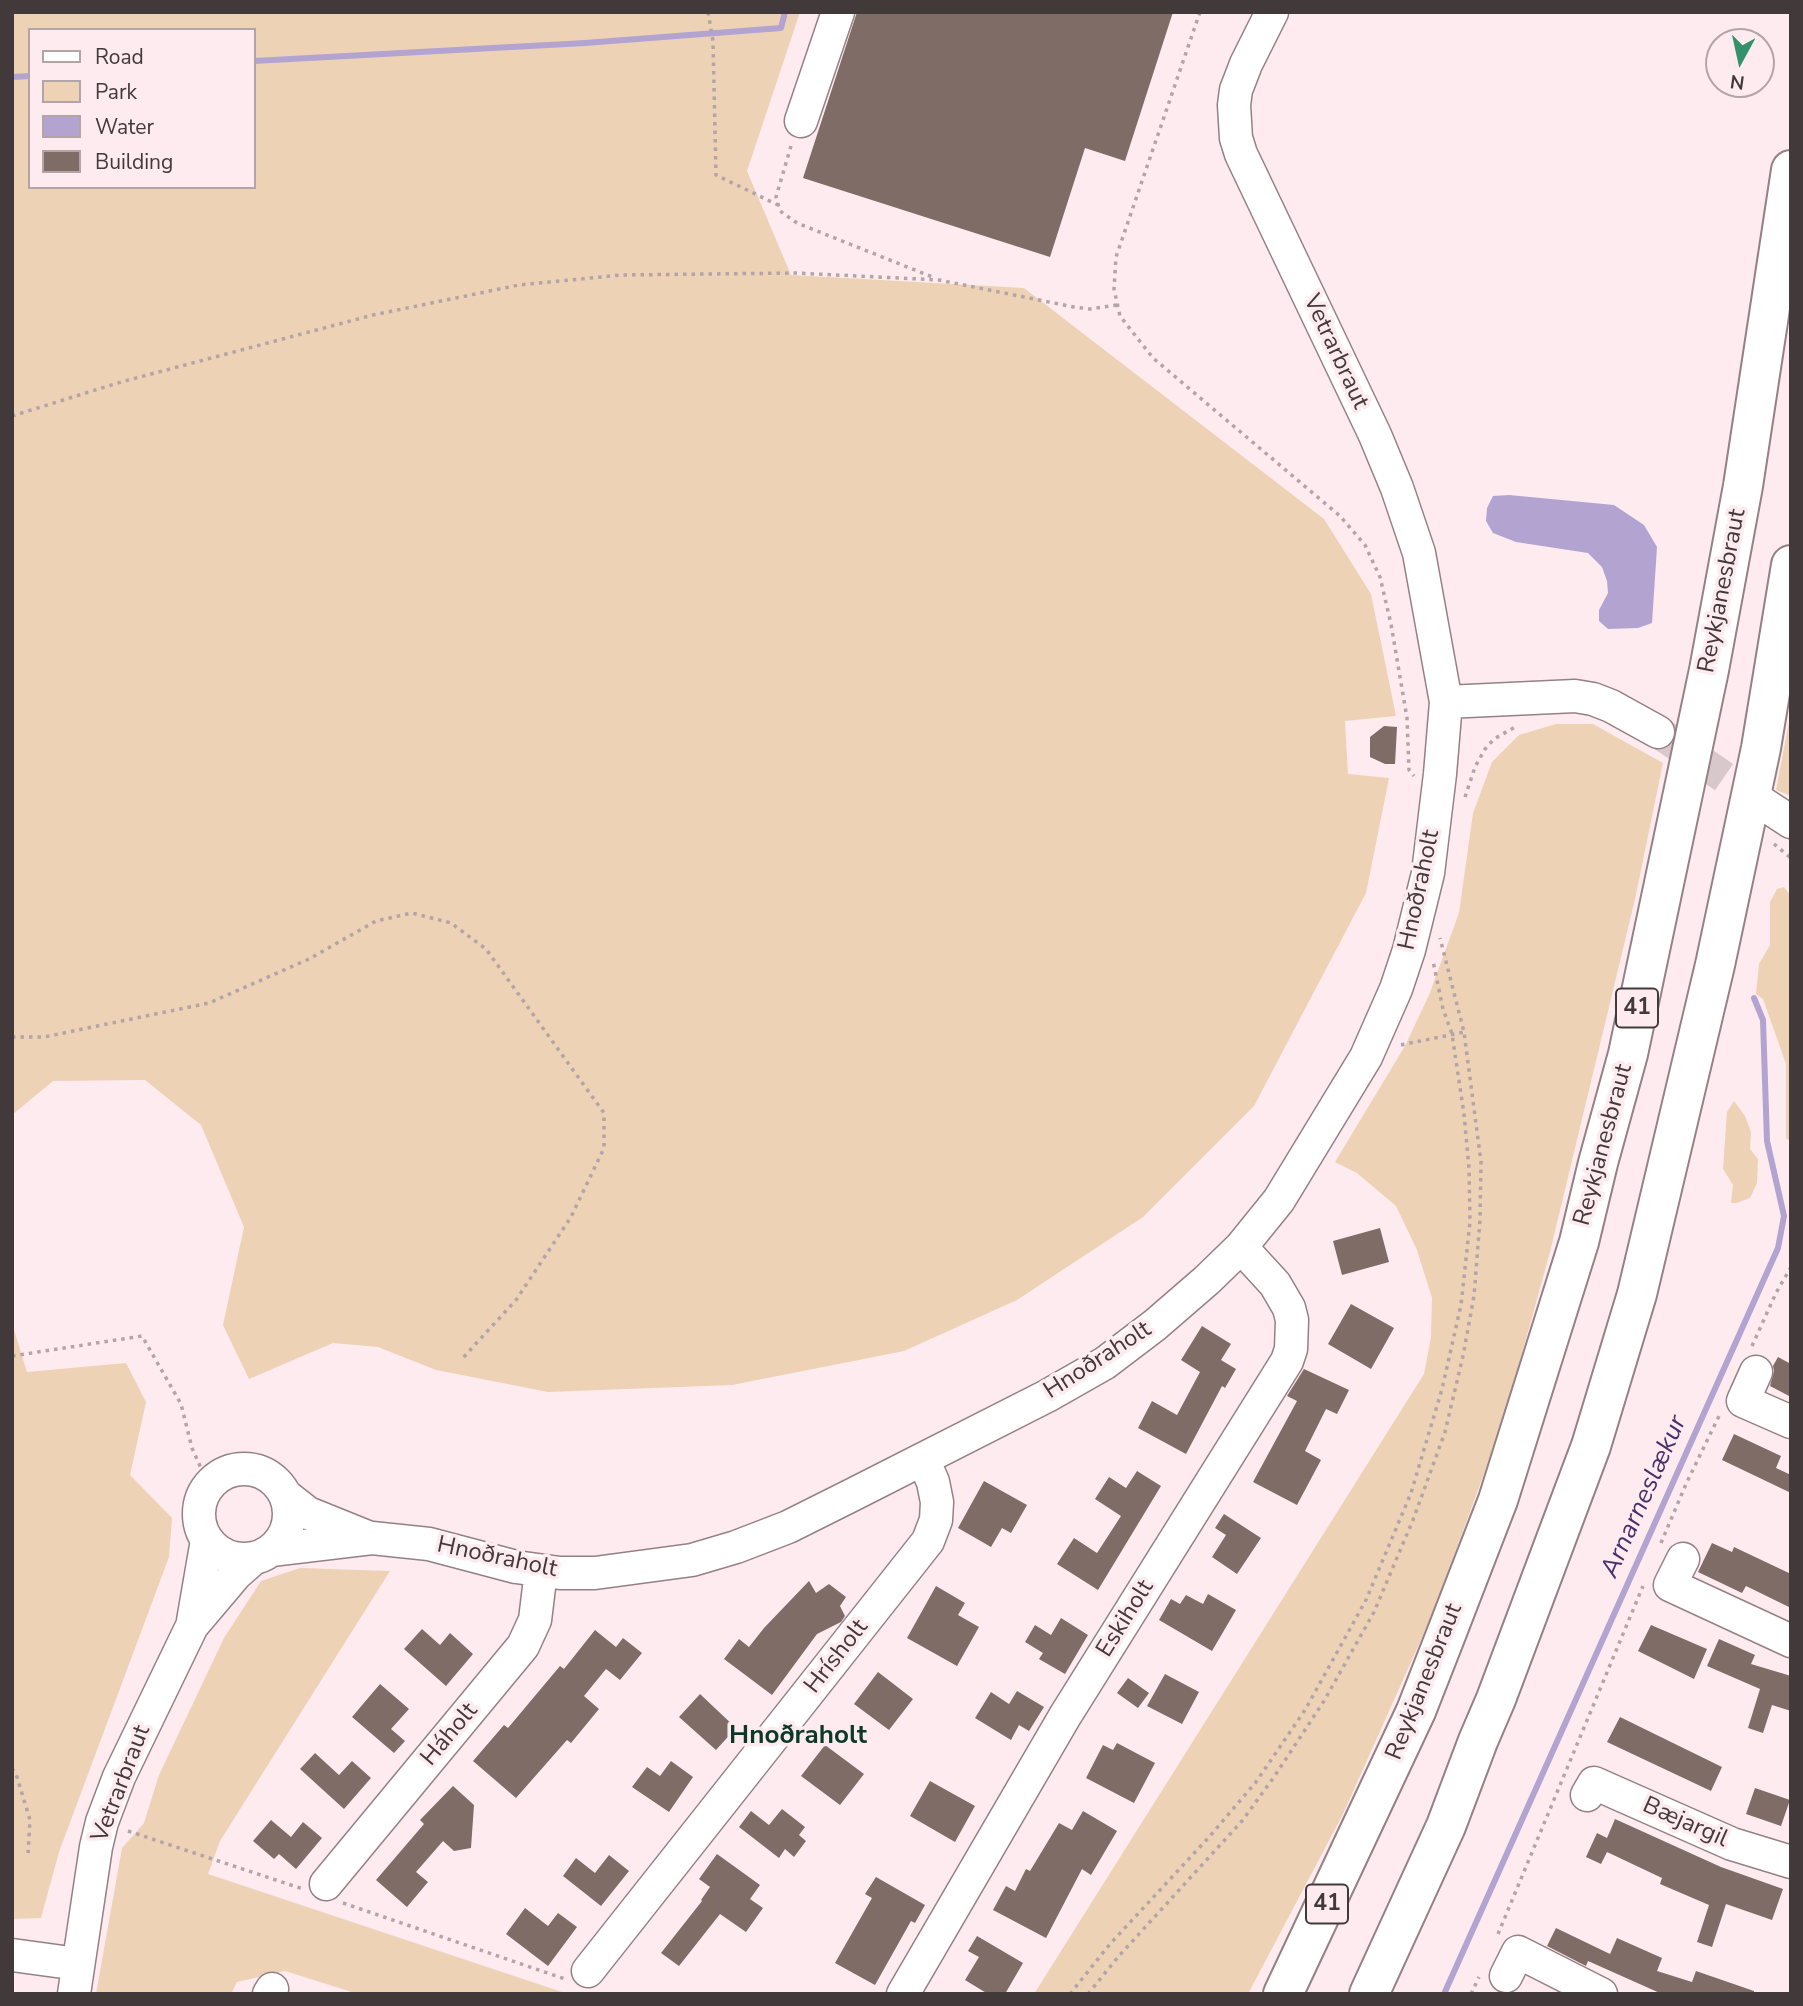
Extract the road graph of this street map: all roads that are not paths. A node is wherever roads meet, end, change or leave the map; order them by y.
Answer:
1 (838, 12) edge
2 (1272, 12) edge
3 (801, 121) road end
4 (1791, 170) edge
5 (1791, 565) edge
6 (1446, 702) junction
7 (1658, 732) tunnel mouth
8 (1762, 803) tunnel mouth
9 (1791, 822) edge
10 (1241, 1247) junction
11 (1752, 1363) road end
12 (1791, 1422) edge
13 (923, 1458) junction
14 (285, 1494) junction
15 (372, 1538) junction
16 (207, 1539) junction
17 (262, 1555) junction
18 (1670, 1556) road end
19 (541, 1571) junction
20 (192, 1626) junction
21 (1791, 1642) edge
22 (1587, 1795) dead end
23 (1791, 1862) edge
24 (324, 1892) road end
25 (12, 1955) edge
26 (1494, 1974) road end
27 (577, 1975) road end
28 (76, 1979) edge
29 (903, 1994) edge
30 (1283, 1994) edge
31 (1369, 1994) edge
32 (1601, 1994) edge

1 - 3 street
2 - 6 street, Vetrarbraut
4 - 30 highway, Reykjanesbraut / 41
5 - 31 highway
6 - 7 street
6 - 10 street, Hnoðraholt
8 - 9 street
10 - 13 street, Hnoðraholt
10 - 29 street, Eskiholt
11 - 12 street
13 - 19 street, Hnoðraholt
13 - 27 street, Hrísholt
14 - 15 street, Hnoðraholt
14 - 16 street, Vetrarbraut
14 - 17 street, Vetrarbraut
15 - 17 street, Hnoðraholt
15 - 19 street, Hnoðraholt
16 - 17 street
16 - 20 street, Vetrarbraut
17 - 20 street, Vetrarbraut
18 - 21 street
19 - 24 street, Háholt
20 - 28 street, Vetrarbraut
22 - 23 street, Bæjargil
25 - 28 street
26 - 32 street

